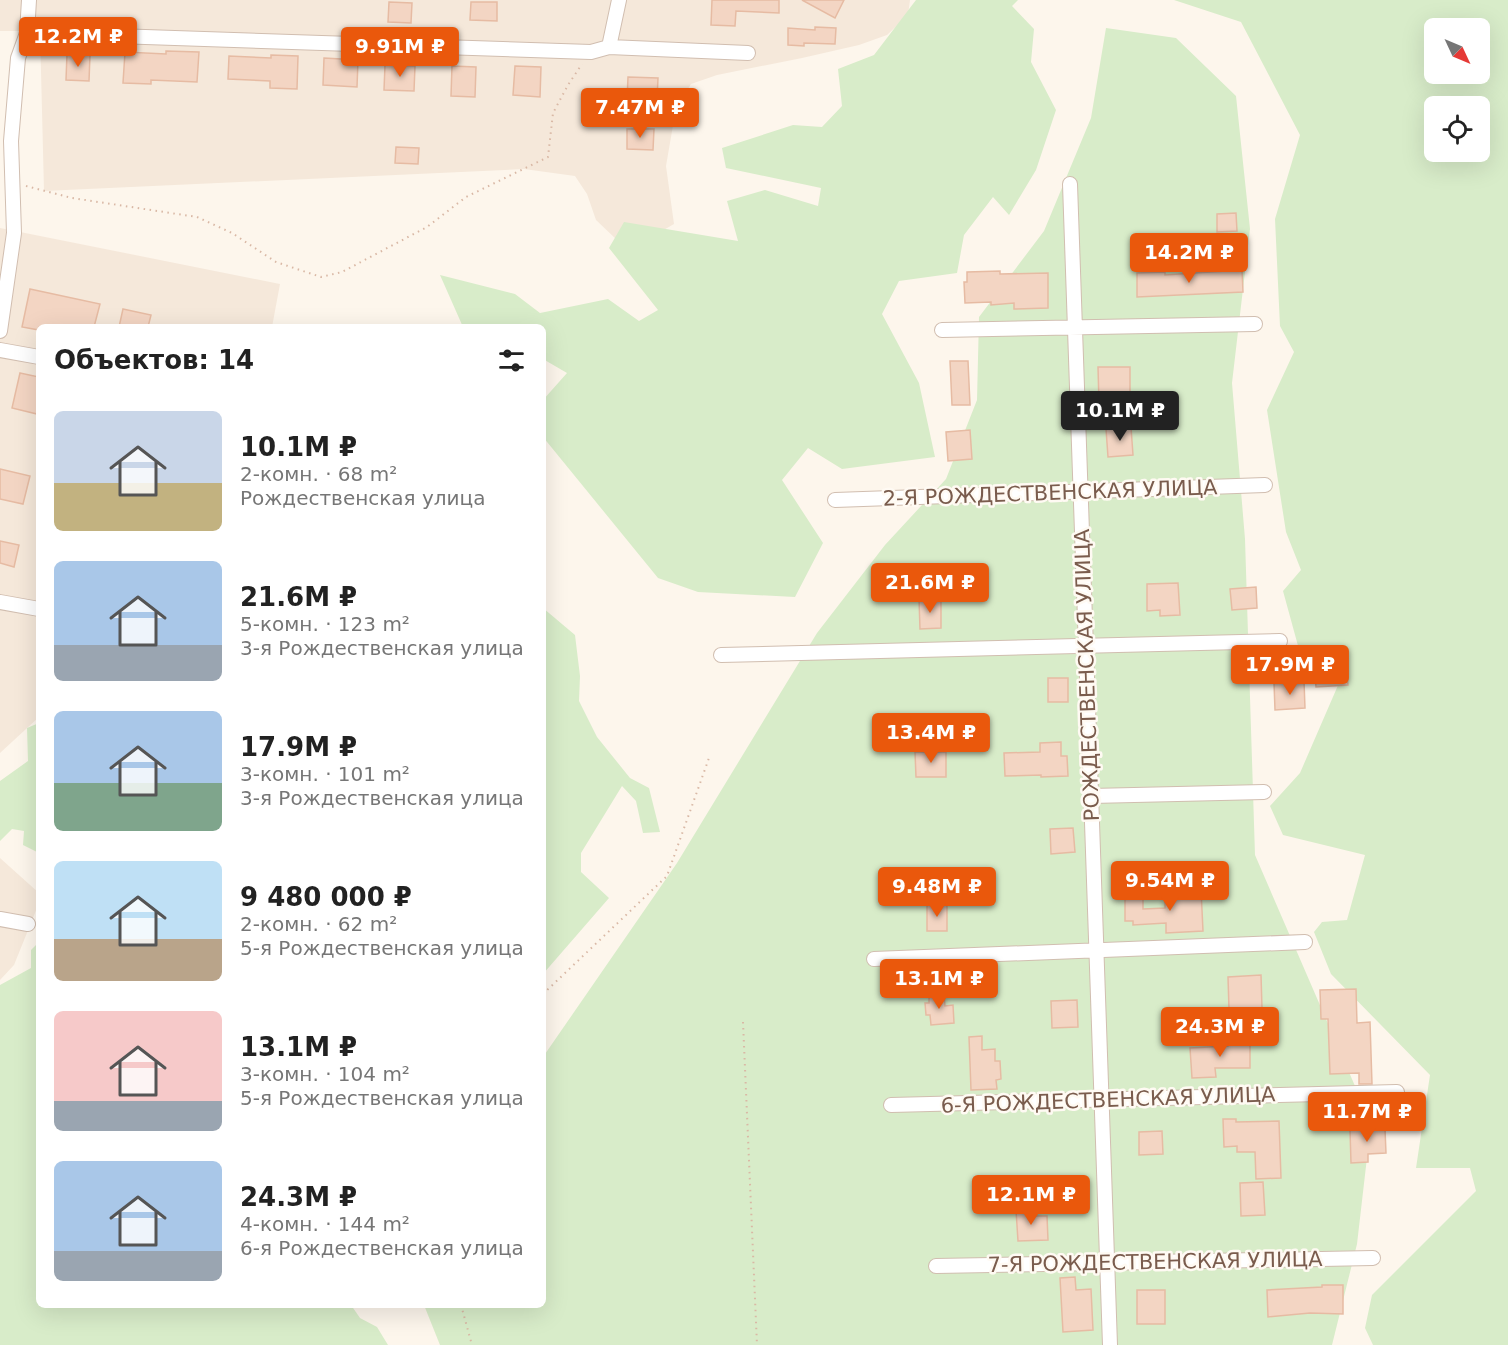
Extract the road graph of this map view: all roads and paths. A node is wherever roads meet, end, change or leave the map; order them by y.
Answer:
1 (30, 0) edge
2 (620, 0) edge
3 (27, 33) junction
4 (609, 47) junction
5 (591, 52) junction
6 (748, 53) dead end
7 (13, 182) junction
8 (1070, 184) dead end
9 (1255, 324) dead end
10 (1075, 328) junction
11 (942, 330) dead end
12 (0, 331) edge
13 (0, 350) edge
14 (36, 356) edge
15 (1265, 485) dead end
16 (1080, 492) junction
17 (835, 500) dead end
18 (0, 602) edge
19 (36, 608) edge
20 (1280, 641) dead end
21 (1086, 646) junction
22 (720, 655) dead end
23 (709, 758) dead end
24 (1264, 792) dead end
25 (1091, 796) junction
26 (0, 920) edge
27 (27, 924) dead end
28 (1305, 942) dead end
29 (1096, 950) junction
30 (874, 959) dead end
31 (546, 991) edge
32 (743, 1022) dead end
33 (1397, 1092) dead end
34 (1101, 1100) junction
35 (891, 1106) dead end
36 (1373, 1258) dead end
37 (1107, 1263) junction
38 (936, 1266) dead end
39 (462, 1308) edge
40 (472, 1345) edge
41 (757, 1345) edge
42 (1110, 1345) edge

1 - 3 street
2 - 4 street
3 - 5 street
3 - 7 street
4 - 5 street
4 - 6 street
5 - 7 path
7 - 12 street
8 - 10 street, РОЖДЕСТВЕНСКАЯ УЛИЦА
9 - 10 street
10 - 11 street
10 - 16 street, РОЖДЕСТВЕНСКАЯ УЛИЦА
13 - 14 street
15 - 16 street, 2-Я РОЖДЕСТВЕНСКАЯ УЛИЦА
16 - 17 street, 2-Я РОЖДЕСТВЕНСКАЯ УЛИЦА
16 - 21 street, РОЖДЕСТВЕНСКАЯ УЛИЦА
18 - 19 street
20 - 21 street
21 - 22 street
21 - 25 street, РОЖДЕСТВЕНСКАЯ УЛИЦА
23 - 31 path
24 - 25 street
25 - 29 street, РОЖДЕСТВЕНСКАЯ УЛИЦА
26 - 27 street
28 - 29 street
29 - 30 street
29 - 34 street, РОЖДЕСТВЕНСКАЯ УЛИЦА
32 - 41 path
33 - 34 street, 6-Я РОЖДЕСТВЕНСКАЯ УЛИЦА
34 - 35 street, 6-Я РОЖДЕСТВЕНСКАЯ УЛИЦА
34 - 37 street, РОЖДЕСТВЕНСКАЯ УЛИЦА
36 - 37 street, 7-Я РОЖДЕСТВЕНСКАЯ УЛИЦА
37 - 38 street, 7-Я РОЖДЕСТВЕНСКАЯ УЛИЦА
37 - 42 street, РОЖДЕСТВЕНСКАЯ УЛИЦА
39 - 40 path

